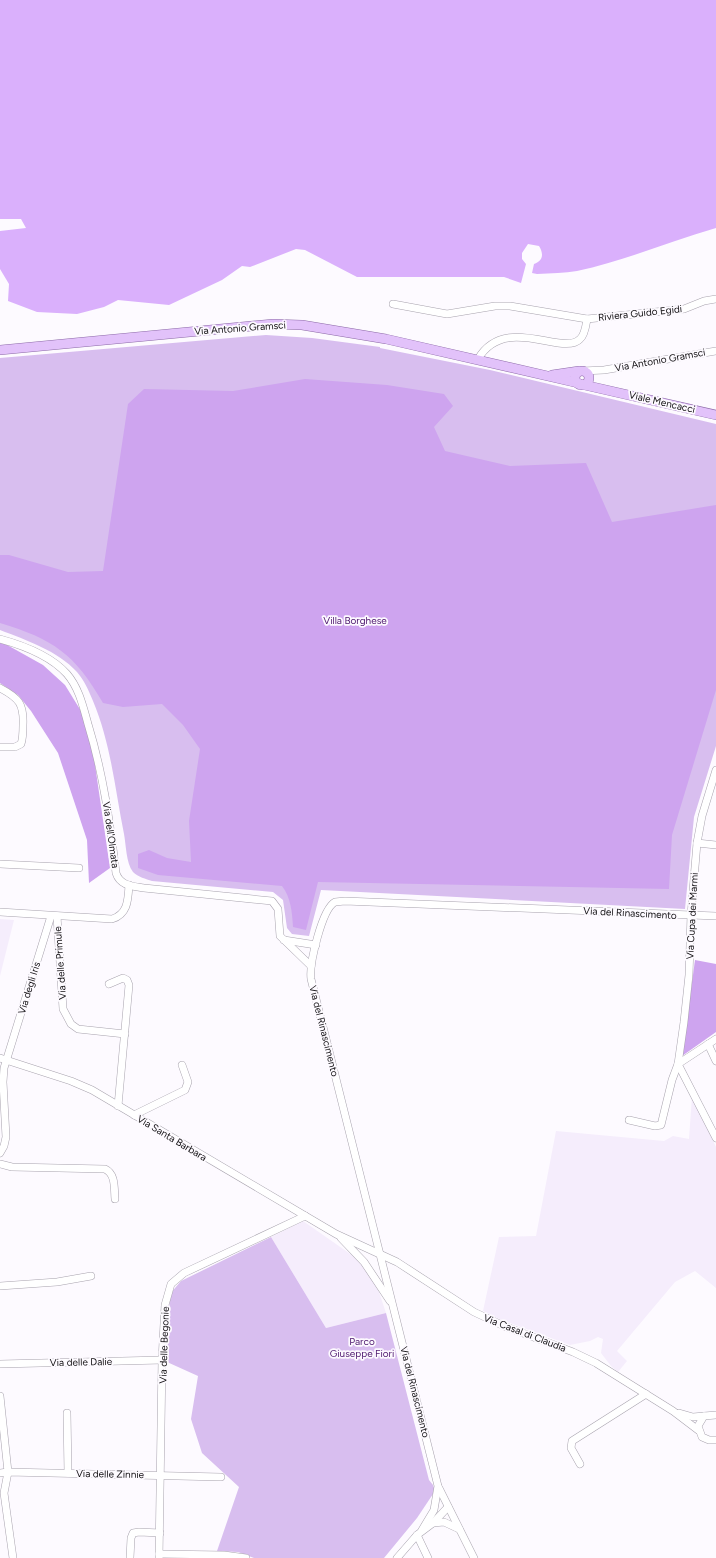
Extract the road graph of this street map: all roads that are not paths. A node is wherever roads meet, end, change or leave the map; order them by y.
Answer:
1 (716, 299) edge
2 (393, 304) dead end
3 (587, 319) junction
4 (0, 350) edge
5 (716, 351) edge
6 (478, 359) junction
7 (584, 374) junction
8 (547, 375) junction
9 (579, 384) junction
10 (608, 389) junction
11 (716, 415) edge
12 (0, 638) edge
13 (0, 688) edge
14 (0, 747) edge
15 (716, 770) edge
16 (697, 843) junction
17 (716, 845) edge
18 (0, 864) edge
19 (79, 868) dead end
20 (129, 885) junction
21 (0, 912) edge
22 (690, 915) junction
23 (54, 916) junction
24 (716, 916) edge
25 (284, 940) junction
26 (316, 945) junction
27 (311, 966) junction
28 (109, 984) dead end
29 (125, 1034) junction
30 (716, 1039) edge
31 (708, 1044) junction
32 (3, 1059) edge
33 (716, 1061) edge
34 (678, 1064) junction
35 (182, 1065) dead end
36 (118, 1106) junction
37 (134, 1115) junction
38 (629, 1120) dead end
39 (716, 1138) edge
40 (0, 1153) edge
41 (0, 1164) edge
42 (115, 1199) dead end
43 (305, 1216) junction
44 (336, 1234) junction
45 (379, 1252) junction
46 (91, 1276) dead end
47 (0, 1286) edge
48 (394, 1309) junction
49 (162, 1360) junction
50 (0, 1364) edge
51 (646, 1394) junction
52 (0, 1396) edge
53 (673, 1412) junction
54 (67, 1413) dead end
55 (716, 1415) edge
56 (704, 1416) junction
57 (698, 1430) junction
58 (715, 1441) edge
59 (580, 1464) dead end
60 (8, 1472) junction
61 (0, 1473) edge
62 (68, 1473) junction
63 (162, 1475) junction
64 (221, 1477) dead end
65 (438, 1486) junction
66 (448, 1507) junction
67 (434, 1510) junction
68 (3, 1516) edge
69 (433, 1523) junction
70 (460, 1529) junction
71 (420, 1532) junction
72 (160, 1533) junction
73 (159, 1556) edge
74 (13, 1558) edge
75 (130, 1558) edge
76 (246, 1558) edge
77 (397, 1558) edge
78 (428, 1558) edge
79 (474, 1558) edge

1 - 3 street, Riviera Guido Egidi
2 - 3 street, Riviera Guido Egidi
3 - 6 street, Riviera Guido Egidi
4 - 6 main road, Via Antonio Gramsci
5 - 7 street, Via Antonio Gramsci
6 - 8 main road, Via Antonio Gramsci
7 - 8 main road, Via Antonio Gramsci
7 - 9 main road
7 - 10 main road, Viale Mencacci
8 - 9 main road, Via Antonio Gramsci
9 - 10 main road, Viale Mencacci
10 - 11 main road, Viale Mencacci
12 - 20 street, Via dell'Olmata
13 - 14 street
15 - 16 street, Via Cupa dei Marmi
16 - 17 street
16 - 22 street, Via Cupa dei Marmi
18 - 19 street
20 - 23 street
20 - 25 street
21 - 23 street
22 - 24 street, Via del Rinascimento
22 - 26 street, Via del Rinascimento
22 - 34 street, Via Cupa dei Marmi
23 - 29 street, Via delle Primule
23 - 32 street, Via degli Iris
25 - 26 street
25 - 27 street
26 - 27 street, Via del Rinascimento
27 - 45 street, Via del Rinascimento
28 - 29 street
29 - 36 street
30 - 31 street
31 - 33 street
31 - 34 street
32 - 36 street, Via Santa Barbara
32 - 40 street, Via degli Iris
34 - 38 street, Via Cupa dei Marmi
34 - 39 street
35 - 37 street
36 - 37 street, Via Santa Barbara
37 - 43 street, Via Santa Barbara
41 - 42 street
43 - 44 street, Via Santa Barbara
43 - 49 street, Via delle Begonie
44 - 45 street, Via Santa Barbara
44 - 48 street, Via Santa Barbara
45 - 48 street, Via del Rinascimento
45 - 51 street, Via Casal di Claudia
46 - 47 street
48 - 65 street, Via del Rinascimento
49 - 50 street, Via delle Dalie
49 - 63 street, Via delle Begonie
51 - 53 street, Via Casal di Claudia
51 - 59 street
52 - 60 street
53 - 56 street, Via Casal di Claudia
53 - 57 street, Via Casal di Claudia
54 - 62 street
55 - 56 street, Via Casal di Claudia
56 - 57 street
57 - 58 street, Via Casal di Claudia
60 - 61 street, Via delle Zinnie
60 - 62 street, Via delle Zinnie
60 - 68 street
62 - 63 street, Via delle Zinnie
63 - 64 street, Via delle Zinnie
63 - 72 street, Via delle Begonie
65 - 66 street
65 - 67 street, Via del Rinascimento
66 - 67 street
66 - 69 street, Via del Rinascimento
66 - 70 street
67 - 71 street, Via del Rinascimento
68 - 74 street
69 - 70 street
69 - 71 street, Via del Rinascimento
70 - 79 street
71 - 77 street, Via del Rinascimento
71 - 78 street
72 - 73 street, Via delle Begonie
72 - 75 street
73 - 76 street

